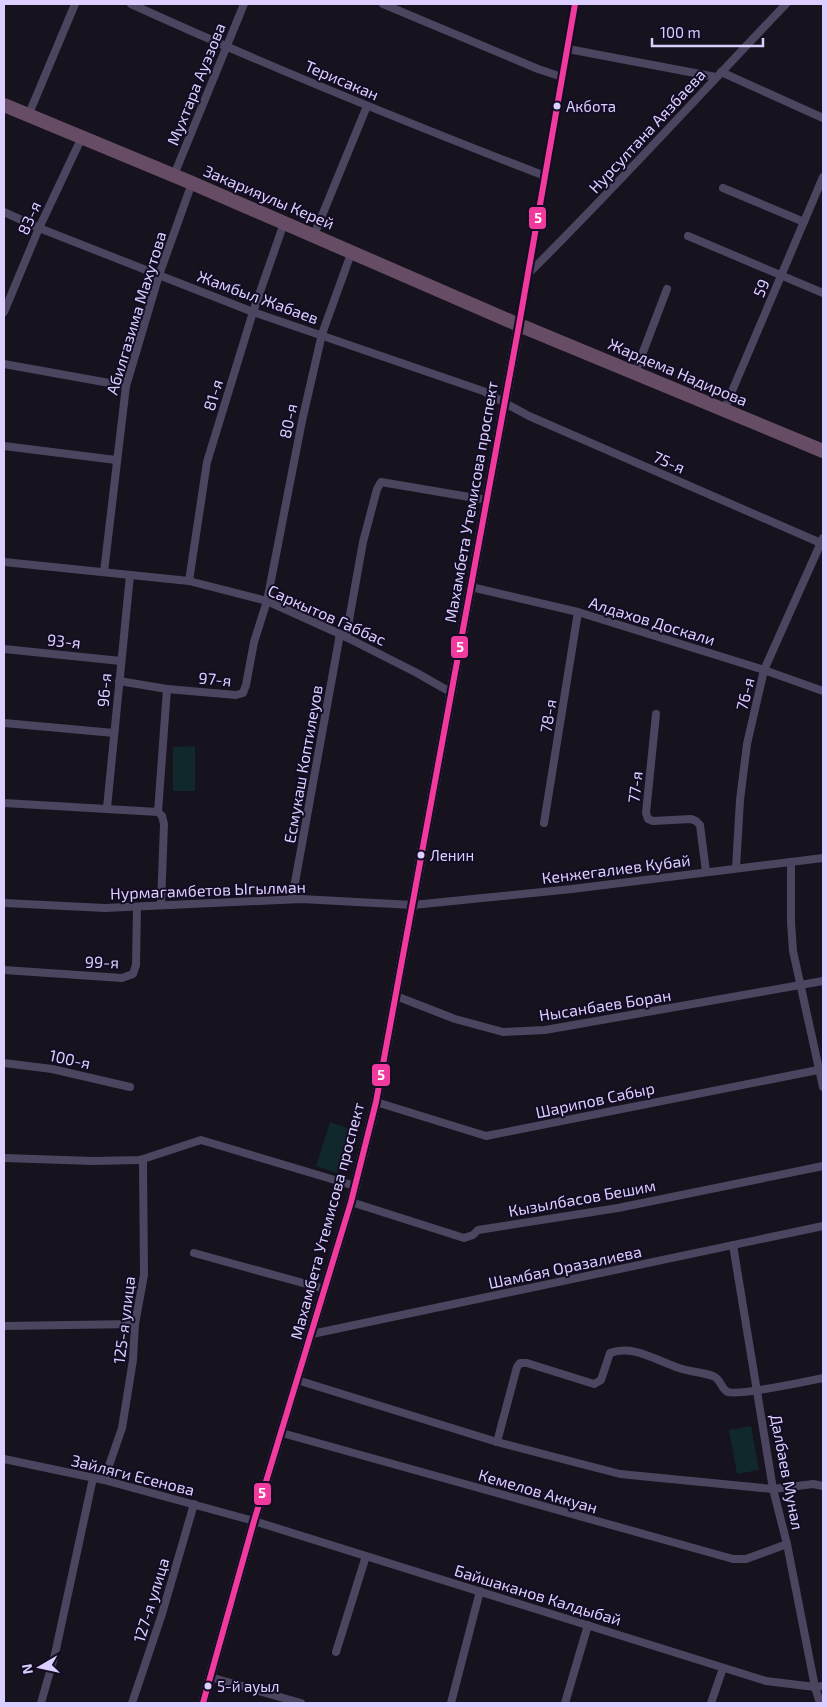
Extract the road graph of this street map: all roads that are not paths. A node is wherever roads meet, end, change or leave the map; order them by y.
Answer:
1 (75, 4) edge
2 (131, 4) edge
3 (244, 4) edge
4 (383, 4) edge
5 (575, 4) edge
6 (786, 4) edge
7 (226, 47) junction
8 (568, 48) junction
9 (719, 74) junction
10 (562, 77) junction
11 (4, 105) edge
12 (367, 106) junction
13 (28, 116) junction
14 (823, 118) edge
15 (82, 137) junction
16 (174, 175) junction
17 (545, 176) junction
18 (823, 180) edge
19 (192, 183) junction
20 (723, 188) dead end
21 (4, 212) edge
22 (804, 222) junction
23 (284, 223) junction
24 (40, 228) junction
25 (314, 235) junction
26 (688, 236) dead end
27 (352, 251) junction
28 (159, 275) junction
29 (781, 275) junction
30 (528, 276) junction
31 (667, 289) dead end
32 (823, 292) edge
33 (4, 312) edge
34 (253, 312) junction
35 (520, 324) junction
36 (322, 334) junction
37 (4, 364) edge
38 (636, 373) junction
39 (126, 386) junction
40 (505, 403) junction
41 (724, 410) junction
42 (4, 446) edge
43 (823, 452) edge
44 (116, 460) junction
45 (487, 500) junction
46 (822, 542) edge
47 (4, 562) edge
48 (104, 572) junction
49 (130, 575) junction
50 (189, 581) junction
51 (471, 587) junction
52 (267, 601) junction
53 (578, 612) junction
54 (343, 635) junction
55 (4, 649) edge
56 (121, 661) junction
57 (764, 670) junction
58 (119, 681) junction
59 (167, 689) junction
60 (823, 691) edge
61 (452, 693) junction
62 (656, 714) dead end
63 (4, 723) edge
64 (114, 732) junction
65 (4, 802) edge
66 (107, 808) junction
67 (158, 812) junction
68 (544, 823) dead end
69 (823, 858) edge
70 (790, 862) junction
71 (736, 868) junction
72 (706, 872) junction
73 (292, 899) junction
74 (4, 903) edge
75 (413, 904) junction
76 (161, 905) junction
77 (137, 908) junction
78 (4, 970) edge
79 (823, 981) edge
80 (800, 985) junction
81 (396, 996) junction
82 (4, 1063) edge
83 (822, 1069) edge
84 (130, 1087) dead end
85 (823, 1087) edge
86 (376, 1102) junction
87 (4, 1158) edge
88 (140, 1160) junction
89 (823, 1166) edge
90 (355, 1186) junction
91 (351, 1202) junction
92 (823, 1226) edge
93 (733, 1245) junction
94 (194, 1253) dead end
95 (324, 1289) junction
96 (135, 1324) junction
97 (4, 1326) edge
98 (312, 1334) junction
99 (823, 1378) edge
100 (298, 1380) junction
101 (757, 1390) junction
102 (282, 1433) junction
103 (496, 1442) junction
104 (4, 1458) edge
105 (93, 1478) junction
106 (104, 1480) junction
107 (823, 1486) edge
108 (773, 1488) junction
109 (194, 1504) junction
110 (254, 1521) junction
111 (787, 1544) junction
112 (366, 1556) junction
113 (480, 1591) junction
114 (588, 1625) junction
115 (336, 1652) dead end
116 (723, 1668) junction
117 (210, 1677) junction
118 (819, 1686) edge
119 (41, 1703) edge
120 (132, 1703) edge
121 (202, 1703) edge
122 (301, 1703) edge
123 (451, 1703) edge
124 (565, 1703) edge
125 (711, 1703) edge
126 (820, 1703) edge

1 - 13 street
2 - 7 street, Терисакан
3 - 7 street, Мухтара Ауэзова
4 - 10 street
5 - 8 street
6 - 9 street, Нурсултана Аязбаева
7 - 12 street, Терисакан
7 - 16 street, Мухтара Ауэзова
8 - 9 street
8 - 10 street
9 - 14 street
9 - 30 street, Нурсултана Аязбаева
10 - 17 street
11 - 13 highway, Закарияулы Керей
12 - 17 street, Терисакан
12 - 25 street
13 - 15 highway, Закарияулы Керей
15 - 16 highway, Закарияулы Керей
15 - 24 street, 83-я
16 - 19 highway, Закарияулы Керей
17 - 30 street
18 - 22 street, 59
19 - 23 highway, Закарияулы Керей
19 - 28 street, Абилгазима Махутова
20 - 22 street
21 - 24 street, Жамбыл Жабаев
22 - 29 street, 59
23 - 25 highway, Закарияулы Керей
23 - 34 street, 81-я
24 - 28 street, Жамбыл Жабаев
24 - 33 street, 83-я
25 - 27 highway, Закарияулы Керей
26 - 29 street
27 - 35 highway, Закарияулы Керей
27 - 36 street, 80-я
28 - 34 street, Жамбыл Жабаев
28 - 39 street, Абилгазима Махутова
29 - 32 street
29 - 41 street, 59
30 - 35 street
31 - 38 street
34 - 36 street, Жамбыл Жабаев
34 - 50 street, 81-я
35 - 38 highway, Жардема Надирова
35 - 40 street, Махамбета Утемисова проспект
36 - 40 street, Жамбыл Жабаев
36 - 52 street, 80-я
37 - 39 street
38 - 41 highway, Жардема Надирова
39 - 44 street, Абилгазима Махутова
40 - 45 street, Махамбета Утемисова проспект
40 - 46 street, 75-я
41 - 43 highway, Жардема Надирова
42 - 44 street
44 - 48 street, Абилгазима Махутова
45 - 51 street, Махамбета Утемисова проспект
45 - 54 street, Есмукаш Коптилеуов
46 - 57 street, 76-я
47 - 48 street, Саркытов Габбас
48 - 49 street, Саркытов Габбас
49 - 50 street, Саркытов Габбас
49 - 56 street, 96-я
50 - 52 street, Саркытов Габбас
51 - 53 street, Алдахов Доскали
51 - 61 street, Махамбета Утемисова проспект
52 - 54 street, Саркытов Габбас
52 - 59 street, 97-я
53 - 57 street, Алдахов Доскали
53 - 68 street, 78-я
54 - 61 street, Саркытов Габбас
54 - 73 street, Есмукаш Коптилеуов
55 - 56 street, 93-я
56 - 58 street, 96-я
57 - 60 street, Алдахов Доскали
57 - 71 street, 76-я
58 - 59 street, 97-я
58 - 64 street, 96-я
59 - 67 street
61 - 75 street, Махамбета Утемисова проспект
62 - 72 street, 77-я
63 - 64 street
64 - 66 street, 96-я
65 - 66 street
66 - 67 street
67 - 76 street
69 - 70 street, Кенжегалиев Кубай
70 - 71 street, Кенжегалиев Кубай
70 - 80 street
71 - 72 street, Кенжегалиев Кубай
72 - 75 street, Кенжегалиев Кубай
73 - 75 street, Нурмагамбетов Ыгылман
73 - 76 street, Нурмагамбетов Ыгылман
74 - 77 street, Нурмагамбетов Ыгылман
75 - 81 street, Махамбета Утемисова проспект
76 - 77 street, Нурмагамбетов Ыгылман
77 - 78 street, 99-я
79 - 80 street, Нысанбаев Боран
80 - 81 street, Нысанбаев Боран
80 - 83 street
81 - 86 street, Махамбета Утемисова проспект
82 - 84 street, 100-я
83 - 85 street
83 - 86 street, Шарипов Сабыр
86 - 90 street, Махамбета Утемисова проспект
87 - 88 street
88 - 90 street
88 - 96 street, 125-я улица
89 - 91 street, Кызылбасов Бешим
90 - 91 street, Махамбета Утемисова проспект
91 - 95 street, Махамбета Утемисова проспект
92 - 93 street, Шамбая Оразалиева
93 - 98 street, Шамбая Оразалиева
93 - 101 street, Далбаев Мунал
94 - 95 street
95 - 98 street, Махамбета Утемисова проспект
96 - 97 street
96 - 106 street, 125-я улица
98 - 100 street, Махамбета Утемисова проспект
99 - 101 street
100 - 102 street, Махамбета Утемисова проспект
100 - 103 street
101 - 103 street
101 - 108 street, Далбаев Мунал
102 - 110 street, Махамбета Утемисова проспект
102 - 111 street, Кемелов Аккуан
103 - 108 street
104 - 105 street, Зайляги Есенова
105 - 106 street, Зайляги Есенова
105 - 119 street
106 - 109 street, Зайляги Есенова
107 - 108 street
108 - 111 street, Далбаев Мунал
109 - 110 street, Зайляги Есенова
109 - 120 street, 127-я улица
110 - 112 street, Байшаканов Калдыбай
110 - 117 street, Махамбета Утемисова проспект
111 - 118 street, Далбаев Мунал
112 - 113 street, Байшаканов Калдыбай
112 - 115 street
113 - 114 street, Байшаканов Калдыбай
113 - 123 street
114 - 116 street, Байшаканов Калдыбай
114 - 124 street
116 - 118 street, Байшаканов Калдыбай
116 - 125 street
117 - 121 street, Махамбета Утемисова проспект
117 - 122 street
118 - 126 street, Далбаев Мунал

